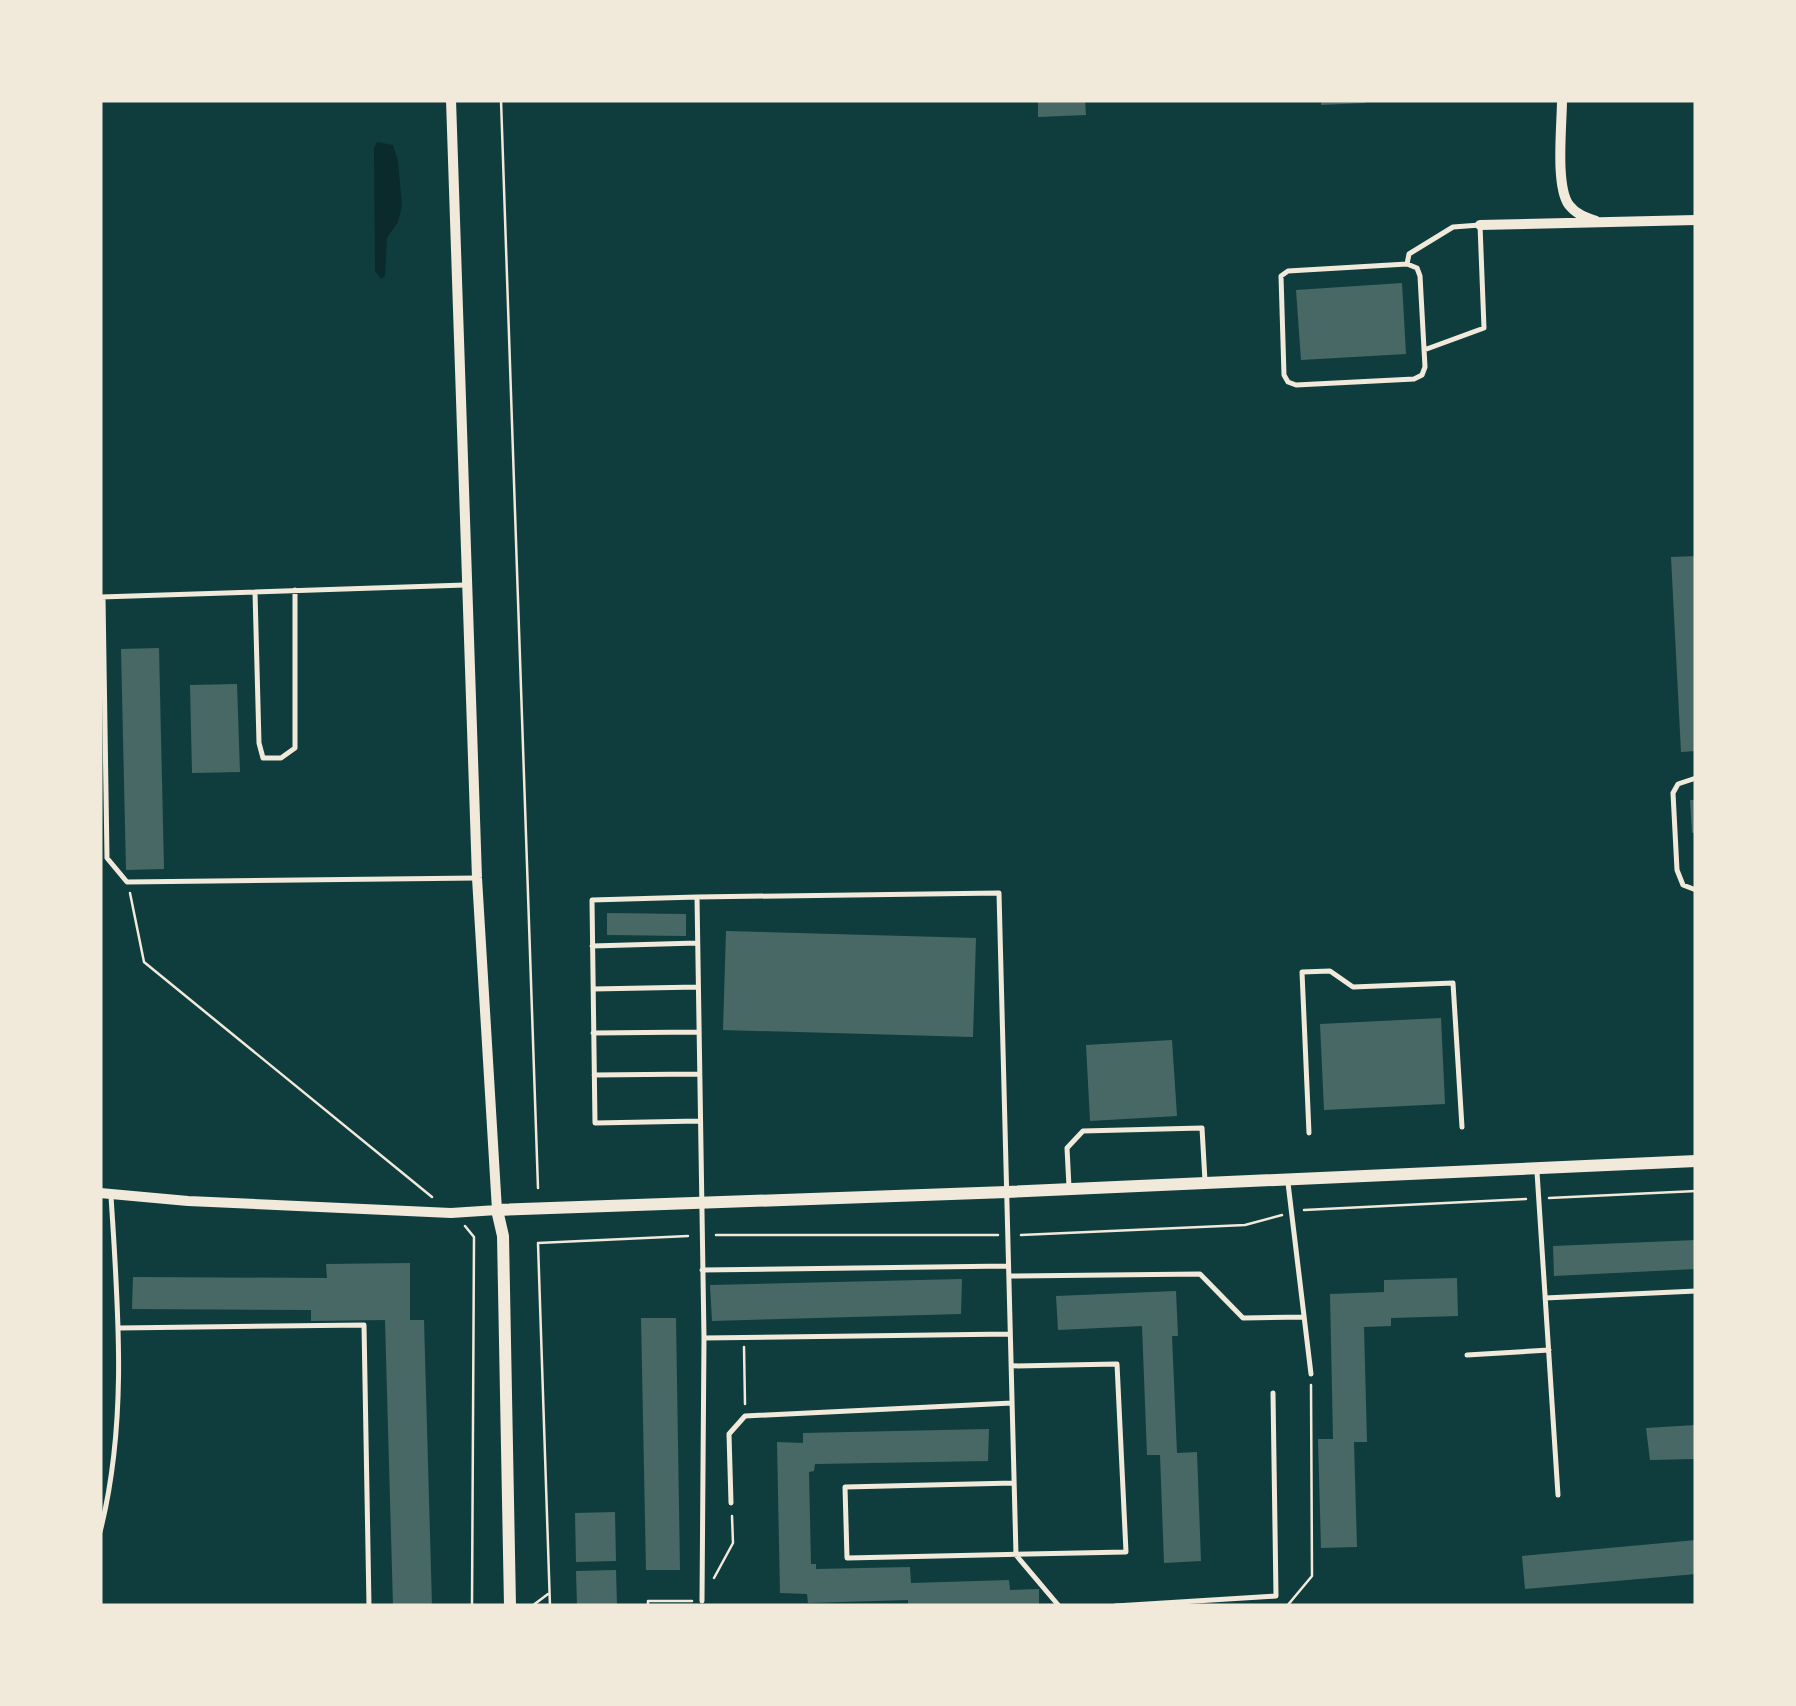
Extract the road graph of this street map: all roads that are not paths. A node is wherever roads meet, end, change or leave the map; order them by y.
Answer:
1 (450, 100) edge
2 (1562, 100) edge
3 (1696, 220) edge
4 (1602, 224) junction
5 (1480, 226) junction
6 (1407, 264) junction
7 (1424, 350) junction
8 (468, 584) junction
9 (295, 590) junction
10 (255, 592) junction
11 (101, 596) edge
12 (1696, 778) edge
13 (477, 878) junction
14 (1696, 890) edge
15 (697, 898) junction
16 (697, 944) junction
17 (592, 946) junction
18 (698, 987) junction
19 (593, 989) junction
20 (698, 1032) junction
21 (594, 1033) junction
22 (698, 1074) junction
23 (594, 1075) junction
24 (699, 1121) junction
25 (1462, 1128) dead end
26 (1309, 1134) dead end
27 (1696, 1160) edge
28 (1537, 1169) junction
29 (1288, 1180) junction
30 (1206, 1184) junction
31 (1070, 1190) junction
32 (1007, 1192) junction
33 (106, 1195) edge
34 (700, 1203) junction
35 (497, 1210) junction
36 (1008, 1266) junction
37 (702, 1270) junction
38 (1009, 1276) junction
39 (1696, 1291) edge
40 (1545, 1298) junction
41 (1304, 1318) junction
42 (119, 1328) junction
43 (1010, 1334) junction
44 (704, 1338) junction
45 (1548, 1350) junction
46 (1468, 1356) dead end
47 (1011, 1366) junction
48 (1311, 1374) road end
49 (1273, 1393) dead end
50 (1012, 1403) junction
51 (1014, 1483) junction
52 (1558, 1495) dead end
53 (731, 1503) road end
54 (100, 1532) edge
55 (1016, 1555) junction
56 (702, 1601) road end
57 (369, 1606) edge
58 (510, 1606) edge
59 (1059, 1606) edge
60 (1115, 1606) edge

1 - 8 street
2 - 4 street
3 - 4 street
4 - 5 street
5 - 6 lane
5 - 7 lane
6 - 7 lane
6 - 7 lane
8 - 9 lane
8 - 13 street
9 - 10 lane
9 - 10 lane
10 - 11 lane
11 - 13 lane
12 - 14 lane
13 - 35 street
15 - 16 lane
15 - 17 lane
15 - 32 lane
16 - 17 lane
16 - 18 lane
17 - 19 lane
18 - 19 lane
18 - 20 lane
19 - 21 lane
20 - 21 lane
20 - 22 lane
21 - 23 lane
22 - 23 lane
22 - 24 lane
23 - 24 lane
24 - 34 lane
25 - 26 lane
27 - 28 street
28 - 29 street
28 - 40 lane
29 - 30 street
29 - 41 lane
30 - 31 street
30 - 31 lane
31 - 32 street
32 - 34 street
32 - 36 lane
33 - 35 street
33 - 42 lane
34 - 35 street
34 - 37 lane
35 - 58 street
36 - 37 lane
36 - 38 lane
37 - 44 lane
38 - 41 lane
38 - 43 lane
39 - 40 lane
40 - 45 lane
41 - 48 lane
42 - 54 lane
42 - 57 lane
43 - 44 lane
43 - 47 lane
44 - 56 lane
45 - 46 lane
45 - 52 lane
47 - 50 lane
47 - 55 lane
49 - 60 lane
50 - 51 lane
50 - 53 lane
51 - 55 lane
51 - 55 lane
55 - 59 lane

